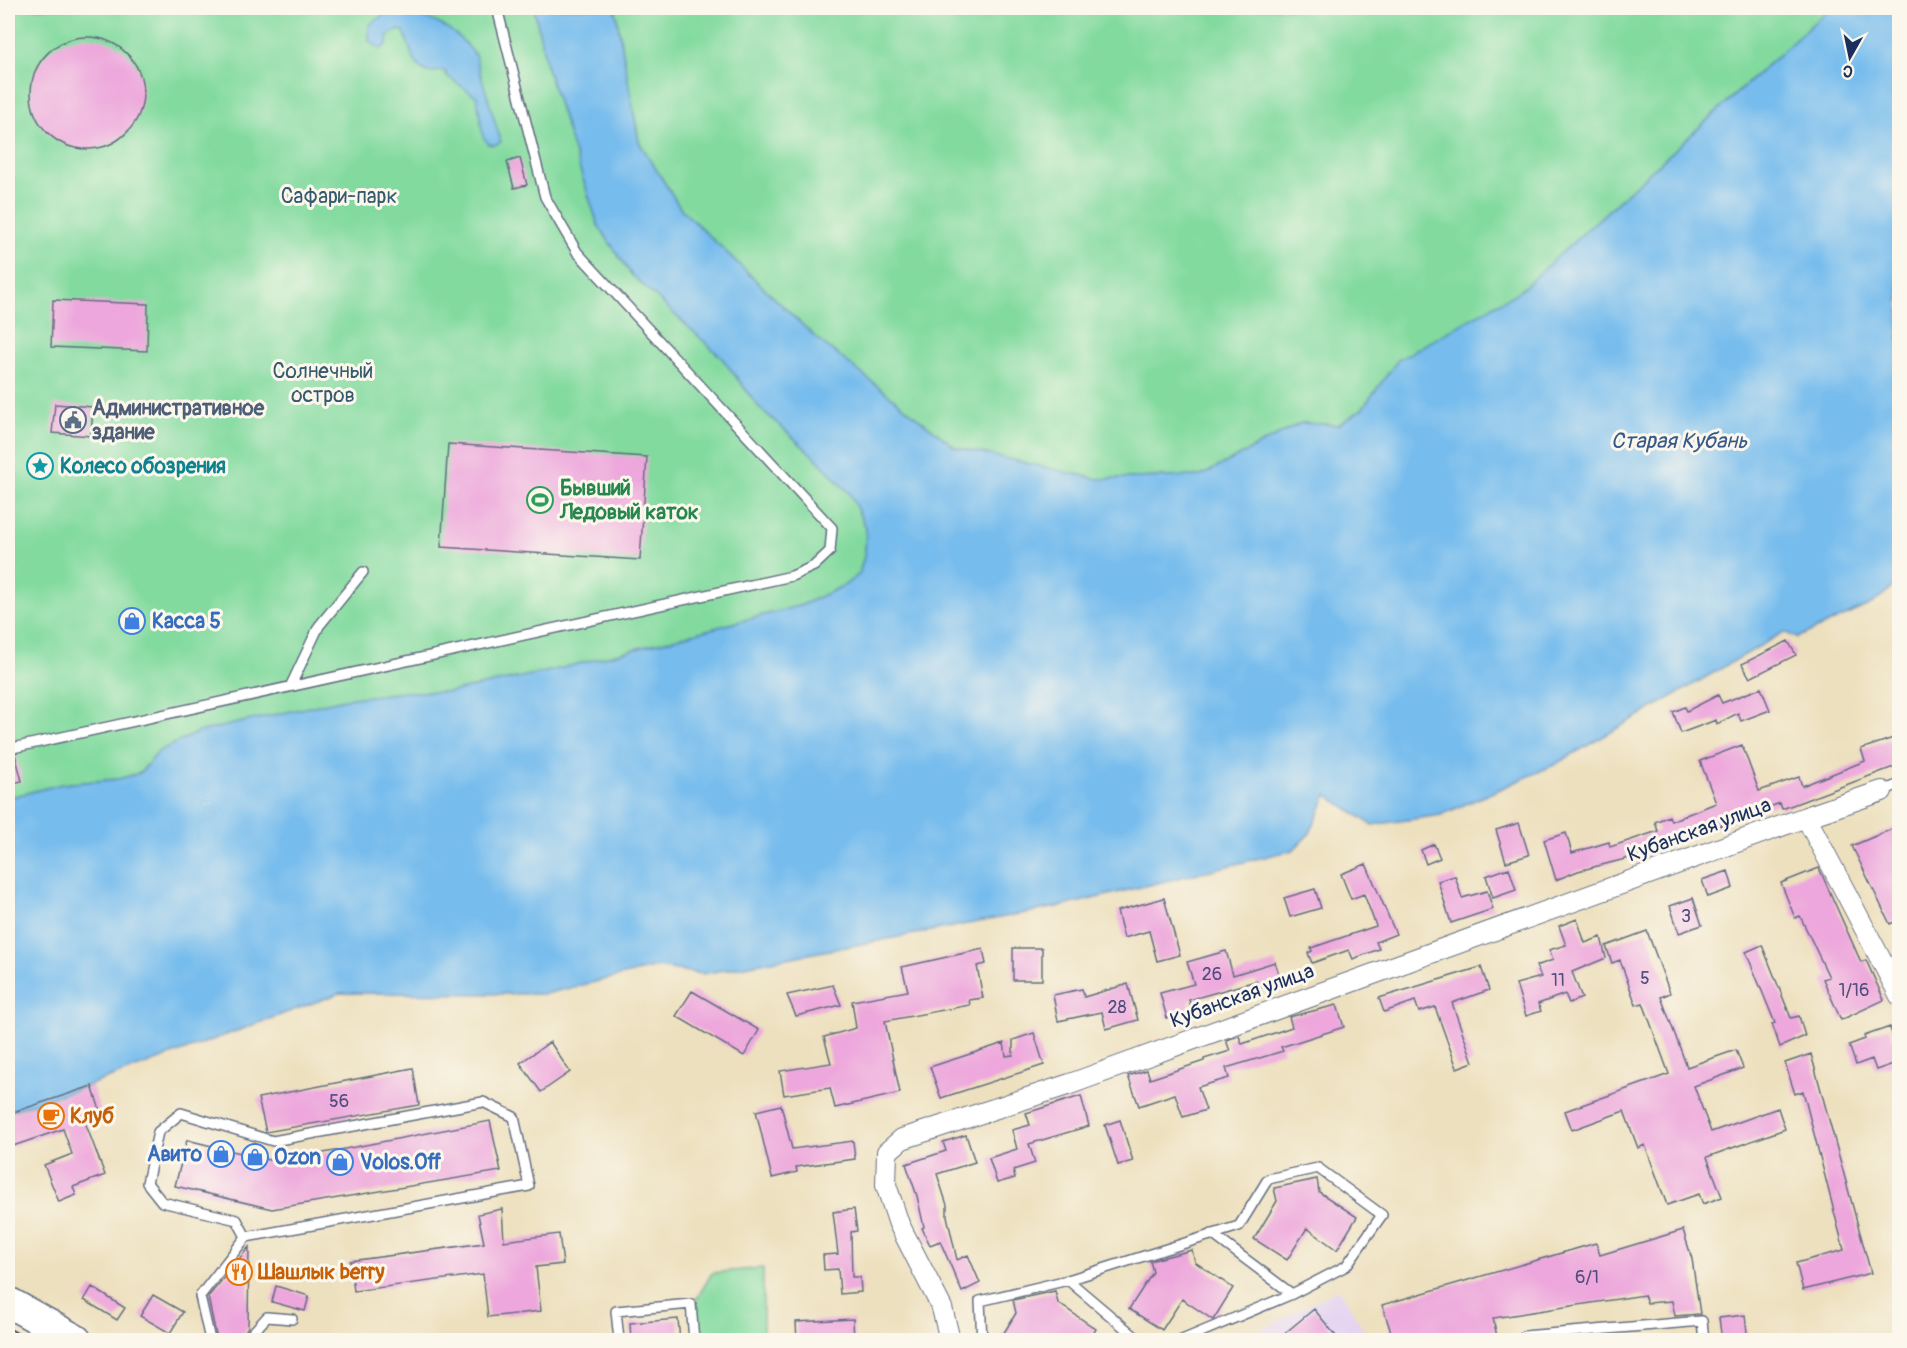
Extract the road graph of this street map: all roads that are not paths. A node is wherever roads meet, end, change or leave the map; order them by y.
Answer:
1 (497, 8) edge
2 (363, 572) dead end
3 (291, 685) junction
4 (8, 749) edge
5 (1891, 788) edge
6 (1806, 817) junction
7 (1899, 996) edge
8 (1212, 1234) junction
9 (246, 1237) junction
10 (1068, 1280) junction
11 (1292, 1294) junction
12 (8, 1302) edge
13 (292, 1319) dead end
14 (76, 1341) edge
15 (210, 1341) edge
16 (246, 1341) edge
17 (619, 1341) edge
18 (694, 1341) edge
19 (950, 1341) edge
20 (982, 1341) edge
21 (1139, 1341) edge
22 (1182, 1341) edge
23 (1524, 1341) edge
24 (1704, 1341) edge

1 - 3 lane
2 - 3 lane
3 - 4 lane
5 - 6 street, Кубанская улица
6 - 7 street, Кубанская улица
6 - 19 street, Кубанская улица
8 - 10 lane
8 - 11 lane
8 - 11 lane
9 - 9 lane
9 - 15 lane
10 - 20 lane
10 - 21 lane
11 - 22 lane
12 - 14 main road
13 - 16 lane
17 - 18 lane
23 - 24 lane

